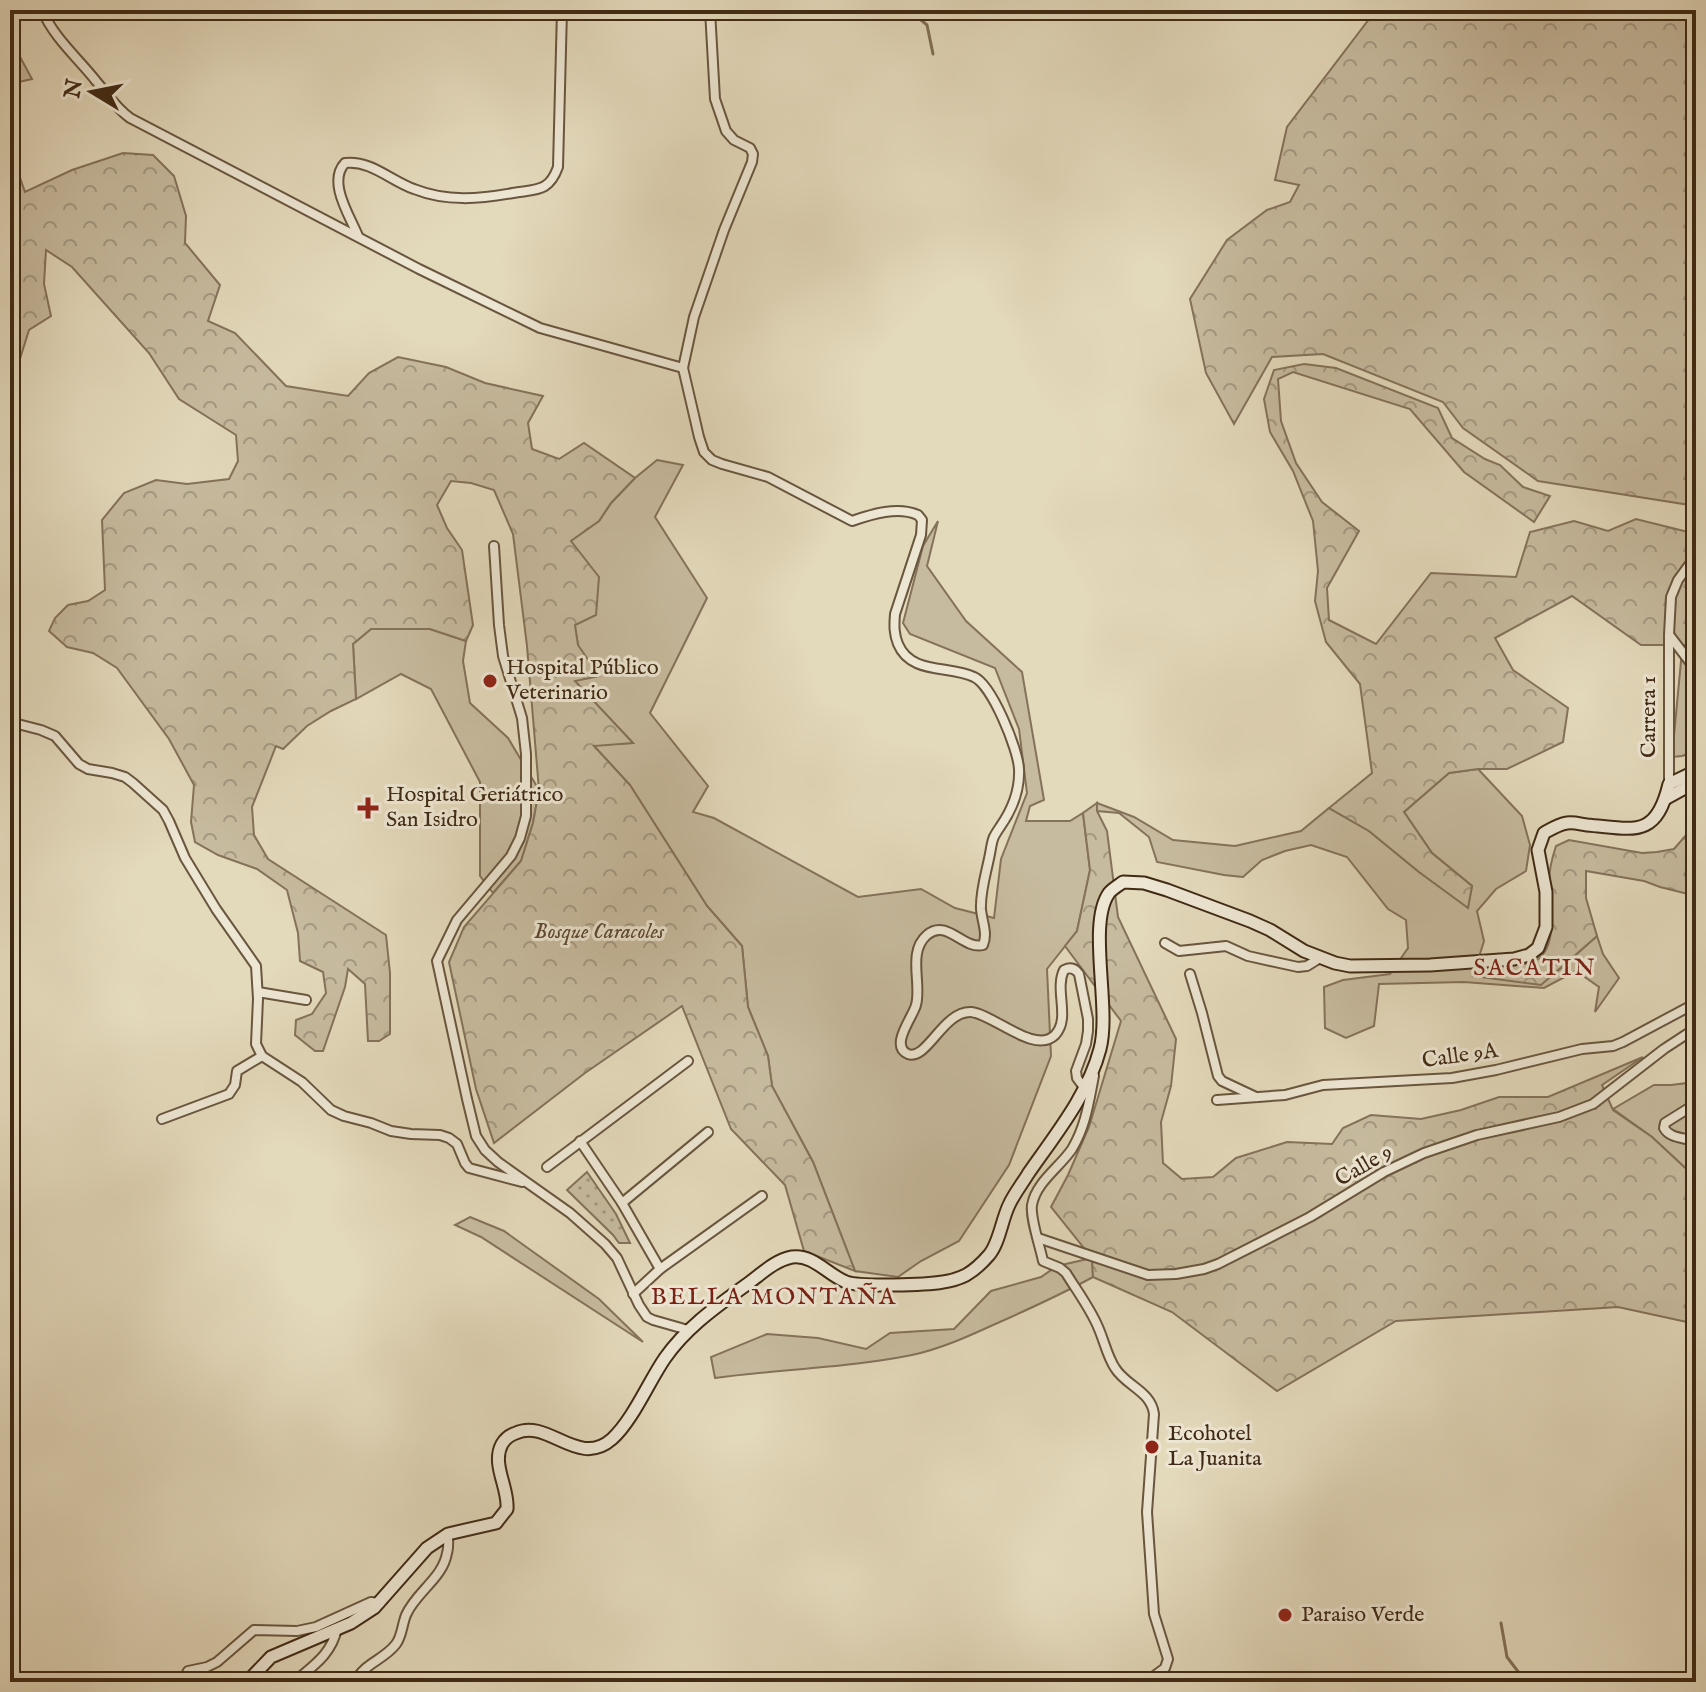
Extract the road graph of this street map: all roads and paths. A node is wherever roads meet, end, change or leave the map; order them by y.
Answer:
1 (42, 10) edge
2 (562, 10) edge
3 (710, 10) edge
4 (359, 237) junction
5 (683, 368) junction
6 (494, 546) dead end
7 (1696, 562) edge
8 (1669, 635) junction
9 (1696, 670) edge
10 (10, 722) edge
11 (1696, 771) edge
12 (1696, 782) edge
13 (1669, 784) junction
14 (1665, 799) junction
15 (1165, 943) dead end
16 (1320, 958) junction
17 (1190, 974) dead end
18 (258, 992) junction
19 (306, 1000) dead end
20 (1696, 1003) edge
21 (1696, 1028) edge
22 (1100, 1048) junction
23 (262, 1056) junction
24 (688, 1061) dead end
25 (1085, 1089) junction
26 (1257, 1097) junction
27 (1217, 1100) dead end
28 (1696, 1102) edge
29 (162, 1119) dead end
30 (708, 1132) dead end
31 (580, 1141) junction
32 (1696, 1142) edge
33 (547, 1167) dead end
34 (528, 1183) junction
35 (762, 1196) dead end
36 (622, 1203) junction
37 (1038, 1238) junction
38 (660, 1269) junction
39 (633, 1294) junction
40 (688, 1330) junction
41 (448, 1534) junction
42 (380, 1603) junction
43 (337, 1628) junction
44 (182, 1682) edge
45 (247, 1682) edge
46 (294, 1682) edge
47 (355, 1682) edge
48 (1146, 1682) edge

1 - 4 street
2 - 4 street
3 - 5 street
4 - 5 street
5 - 25 street
6 - 34 street
7 - 8 street, Carrera 1
8 - 9 street
8 - 13 street, Carrera 1
10 - 18 street
11 - 13 main road
12 - 14 main road
13 - 14 main road, Carrera 1
14 - 16 main road
15 - 16 street
16 - 22 main road
17 - 26 street
18 - 19 street
18 - 23 street
20 - 26 street, Calle 9A
21 - 37 street, Calle 9
22 - 25 main road
22 - 37 street
23 - 29 street
23 - 34 street
24 - 31 street
25 - 40 main road
26 - 27 street, Calle 9A
28 - 32 street
30 - 36 street
31 - 33 street
31 - 36 street
34 - 39 street
35 - 38 street
36 - 38 street
37 - 48 street
38 - 39 street
39 - 40 street
40 - 41 main road
41 - 42 main road
41 - 47 street
42 - 43 main road
42 - 44 street
43 - 45 main road
43 - 46 street

